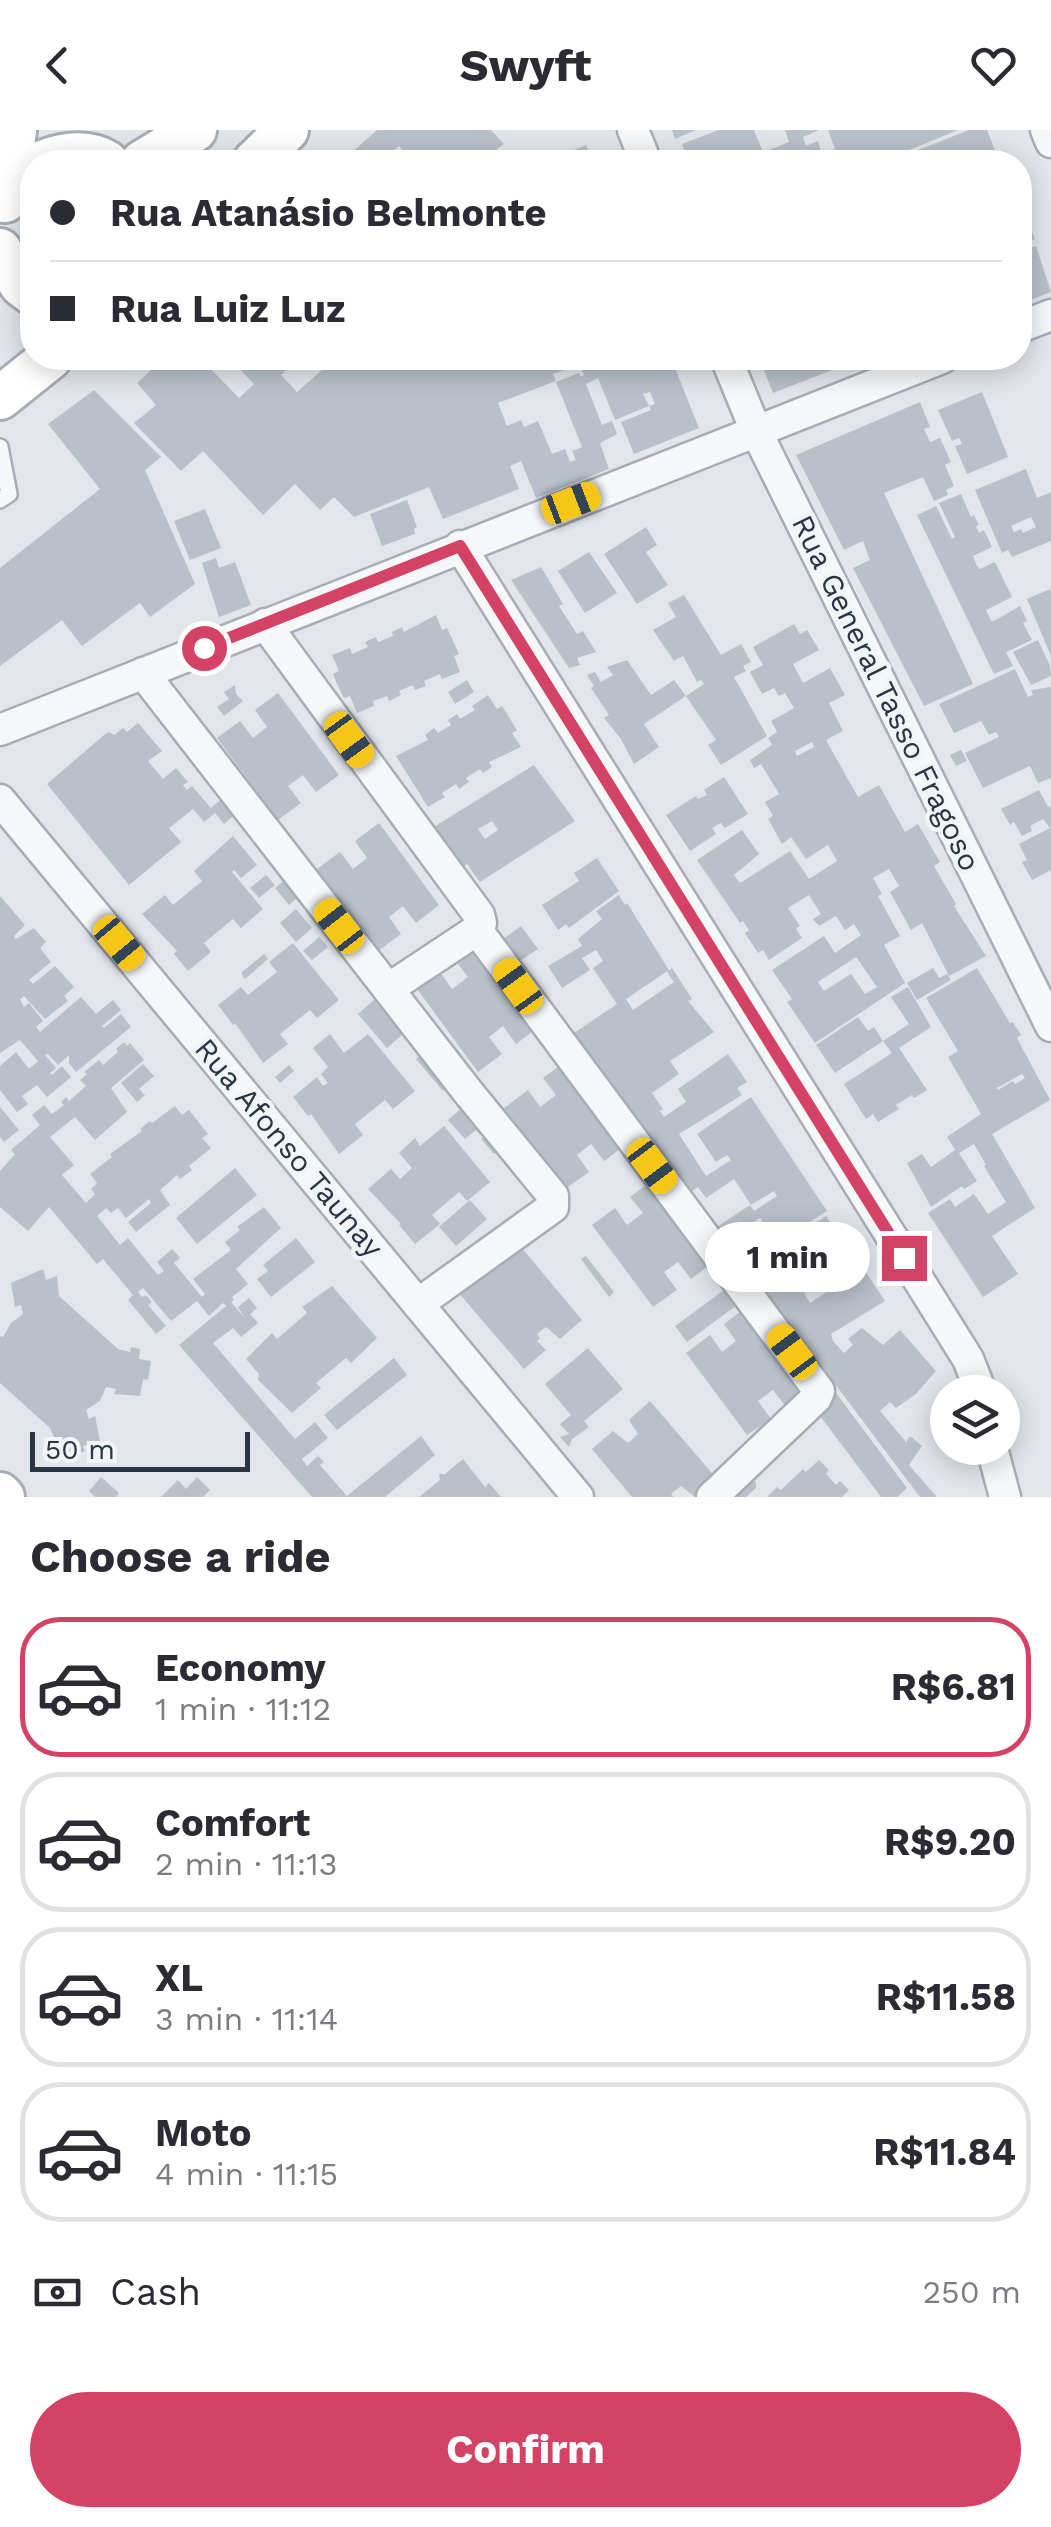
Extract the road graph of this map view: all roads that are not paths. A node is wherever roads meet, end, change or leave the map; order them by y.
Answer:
1 (15, 130) edge
2 (194, 130) edge
3 (288, 130) edge
4 (1046, 130) edge
5 (1051, 142) edge
6 (162, 150) edge
7 (267, 150) edge
8 (20, 179) edge
9 (3, 208) edge
10 (0, 250) edge
11 (20, 283) edge
12 (35, 370) edge
13 (731, 370) edge
14 (911, 370) edge
15 (0, 398) edge
16 (756, 430) junction
17 (0, 447) edge
18 (0, 500) edge
19 (460, 546) junction
20 (265, 624) junction
21 (143, 673) junction
22 (0, 730) edge
23 (0, 800) edge
24 (477, 930) junction
25 (388, 989) junction
26 (1051, 1026) edge
27 (418, 1304) junction
28 (974, 1375) edge
29 (997, 1465) edge
30 (578, 1497) edge
31 (712, 1497) edge
32 (1005, 1497) edge

1 - 9 main road
2 - 6 main road
3 - 7 main road
4 - 5 street
8 - 9 main road
10 - 11 main road
12 - 15 main road
13 - 16 street, Rua General Tasso Fragoso
14 - 16 street
16 - 19 street
16 - 26 street, Rua General Tasso Fragoso
17 - 18 lane
19 - 20 street
19 - 28 street
20 - 21 street
20 - 24 street
21 - 22 street
21 - 25 street
23 - 27 street, Rua Afonso Taunay
24 - 25 street
24 - 31 street
25 - 27 street
27 - 30 street, Rua Afonso Taunay
29 - 32 street

